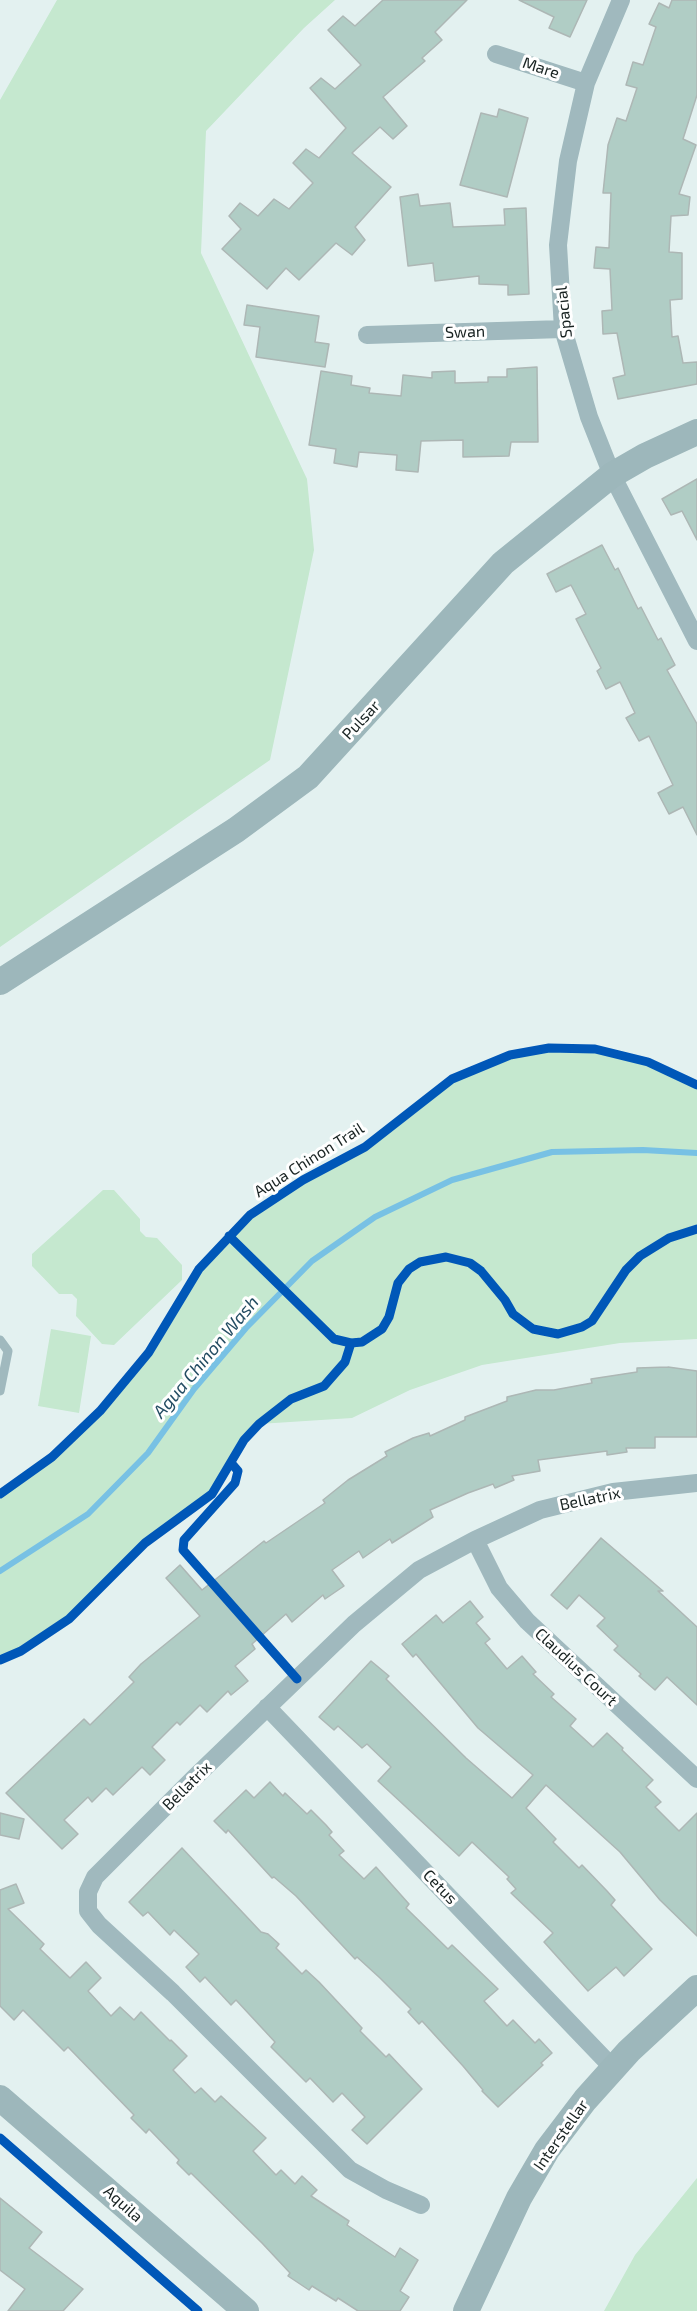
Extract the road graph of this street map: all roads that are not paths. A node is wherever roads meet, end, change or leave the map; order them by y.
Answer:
1 (621, 0) edge
2 (496, 54) dead end
3 (586, 83) junction
4 (562, 329) junction
5 (367, 335) dead end
6 (697, 432) edge
7 (612, 475) junction
8 (697, 641) edge
9 (0, 982) edge
10 (0, 1340) edge
11 (0, 1391) edge
12 (697, 1483) edge
13 (475, 1540) junction
14 (267, 1707) junction
15 (697, 1779) edge
16 (697, 1988) edge
17 (613, 2067) junction
18 (0, 2098) edge
19 (421, 2205) dead end
20 (246, 2311) edge
21 (466, 2311) edge

1 - 3 street, Spacial
2 - 3 street, Mare
3 - 4 street, Spacial
4 - 5 street, Swan
4 - 7 street, Spacial
6 - 7 street, Pulsar
7 - 8 street, Spacial
7 - 9 street, Pulsar
10 - 11 lane
12 - 13 street, Bellatrix
13 - 14 street, Bellatrix
13 - 15 street, Claudius Court
14 - 17 street, Cetus
14 - 19 street, Bellatrix
16 - 17 street, Interstellar
17 - 21 street, Interstellar
18 - 20 street, Aquila

